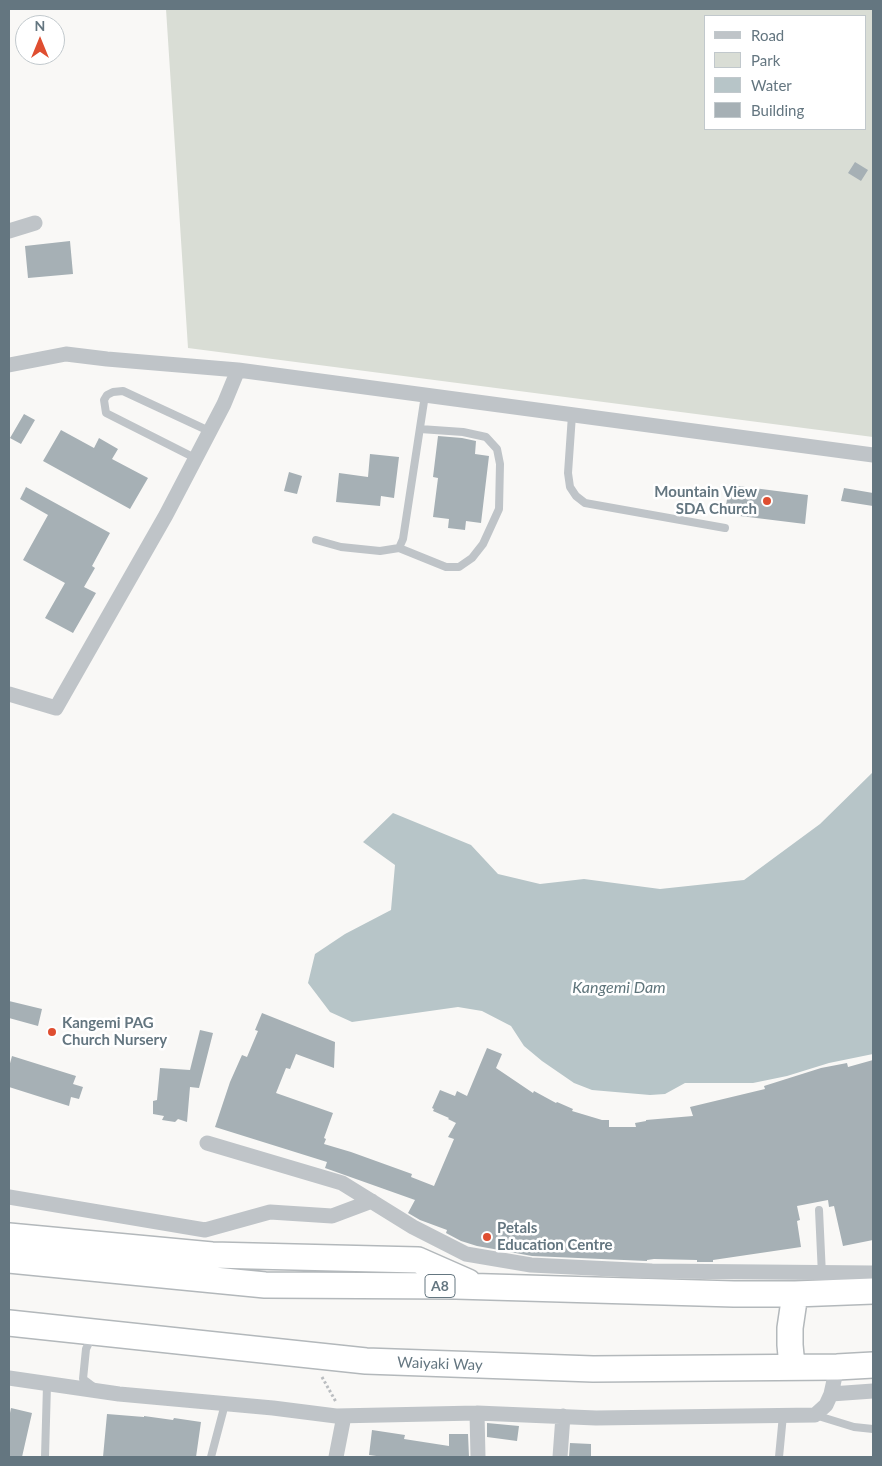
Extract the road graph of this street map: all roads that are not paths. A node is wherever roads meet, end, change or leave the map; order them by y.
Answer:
1 (35, 223) dead end
2 (9, 231) edge
3 (9, 365) edge
4 (238, 370) junction
5 (425, 395) junction
6 (572, 415) junction
7 (420, 429) junction
8 (209, 432) junction
9 (873, 455) edge
10 (195, 458) junction
11 (725, 528) dead end
12 (316, 540) dead end
13 (399, 548) junction
14 (9, 694) edge
15 (206, 1143) dead end
16 (9, 1197) edge
17 (372, 1201) junction
18 (819, 1210) dead end
19 (9, 1236) edge
20 (9, 1260) edge
21 (873, 1273) edge
22 (822, 1283) junction
23 (481, 1287) junction
24 (873, 1291) edge
25 (795, 1294) junction
26 (9, 1323) edge
27 (94, 1332) junction
28 (873, 1365) edge
29 (792, 1366) junction
30 (837, 1367) junction
31 (9, 1378) edge
32 (46, 1385) junction
33 (98, 1391) junction
34 (873, 1391) edge
35 (831, 1394) junction
36 (225, 1404) junction
37 (477, 1413) junction
38 (783, 1415) junction
39 (815, 1415) junction
40 (344, 1416) junction
41 (562, 1416) junction
42 (873, 1429) edge
43 (45, 1457) edge
44 (211, 1457) edge
45 (336, 1457) edge
46 (478, 1457) edge
47 (560, 1457) edge
48 (779, 1457) edge

1 - 2 street
3 - 4 street
4 - 5 street
4 - 8 street
5 - 6 street
5 - 7 lane
6 - 9 street
6 - 11 lane
7 - 13 lane
7 - 13 lane
8 - 10 street
8 - 10 lane
10 - 14 street
12 - 13 lane
15 - 17 street
16 - 17 street
17 - 22 street
18 - 22 lane
19 - 23 highway
20 - 23 highway, A8
21 - 22 street
22 - 24 highway, A8
22 - 25 highway, A8
23 - 25 highway, A8
25 - 29 highway
26 - 27 highway, Waiyaki Way
27 - 29 highway, Waiyaki Way
27 - 33 lane
28 - 30 highway, Waiyaki Way
29 - 30 highway, Waiyaki Way
30 - 35 street
31 - 32 street
32 - 33 street
32 - 43 lane
33 - 36 street
34 - 35 street
35 - 39 street
36 - 40 street
36 - 44 lane
37 - 40 street
37 - 41 street
37 - 46 street
38 - 39 street
38 - 41 street
38 - 48 lane
39 - 42 lane
40 - 45 street
41 - 47 street

